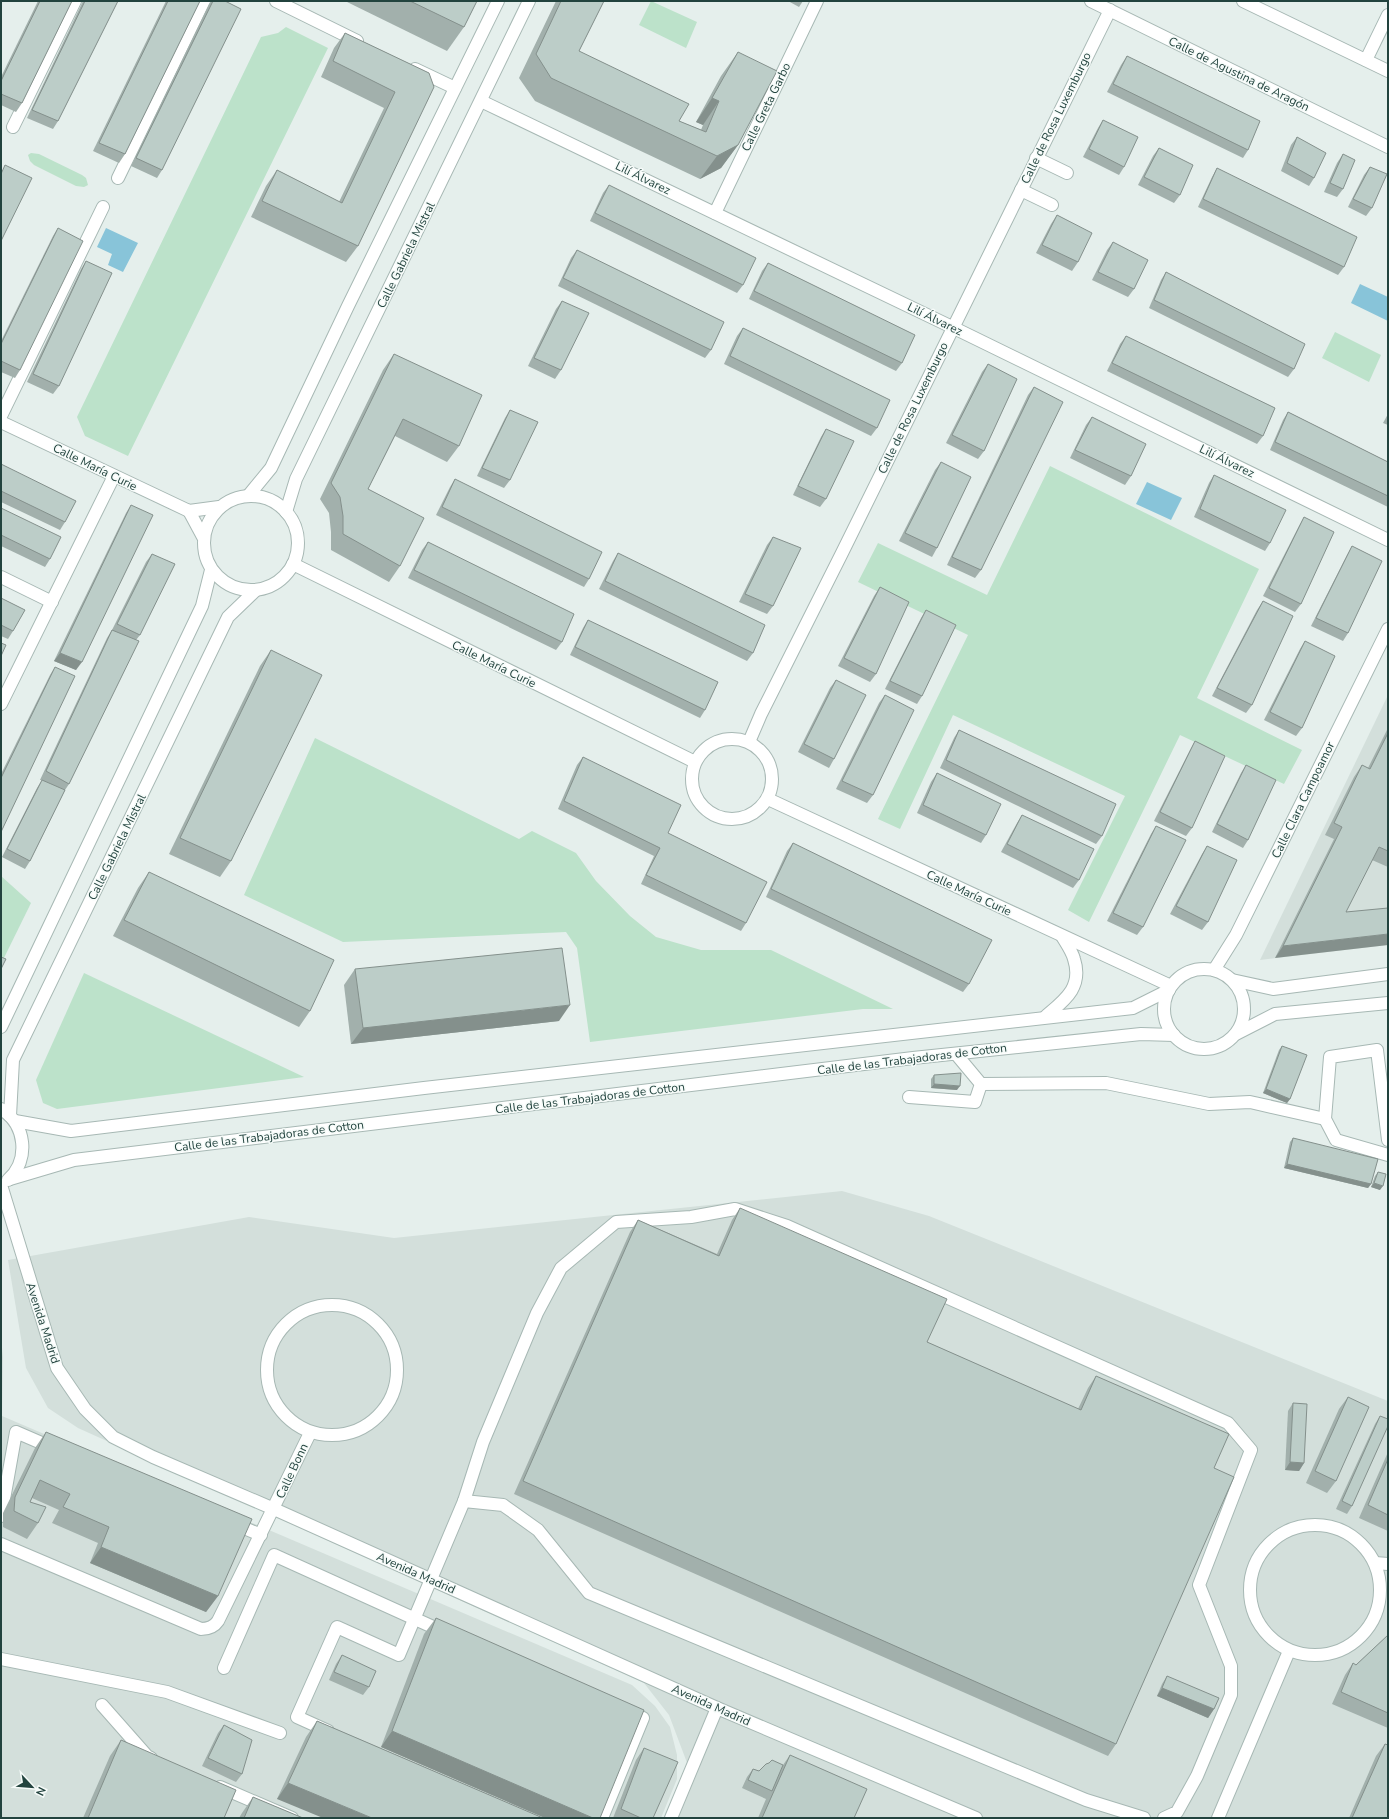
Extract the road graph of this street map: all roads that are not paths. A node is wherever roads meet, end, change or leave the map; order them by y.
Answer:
1 (74, 1) edge
2 (204, 1) edge
3 (276, 1) edge
4 (498, 1) edge
5 (529, 1) edge
6 (817, 1) edge
7 (1091, 1) edge
8 (1243, 1) edge
9 (1110, 10) junction
10 (1388, 15) edge
11 (366, 45) edge
12 (1366, 60) junction
13 (407, 65) edge
14 (1388, 71) edge
15 (455, 88) junction
16 (481, 101) junction
17 (13, 127) dead end
18 (1388, 147) edge
19 (1036, 158) junction
20 (1067, 173) dead end
21 (118, 178) dead end
22 (1020, 190) junction
23 (1052, 205) dead end
24 (103, 207) dead end
25 (715, 213) junction
26 (952, 327) junction
27 (1, 416) edge
28 (1, 422) edge
29 (114, 476) junction
30 (248, 496) junction
31 (219, 507) junction
32 (189, 511) junction
33 (286, 512) junction
34 (204, 537) junction
35 (1388, 540) edge
36 (293, 564) junction
37 (211, 570) junction
38 (1, 577) edge
39 (255, 591) junction
40 (52, 602) junction
41 (1388, 629) edge
42 (1, 704) edge
43 (749, 742) junction
44 (694, 762) junction
45 (768, 799) junction
46 (1062, 936) junction
47 (1214, 970) junction
48 (1388, 974) edge
49 (1232, 980) junction
50 (1170, 988) junction
51 (1388, 1003) edge
52 (1046, 1016) junction
53 (1, 1027) edge
54 (1236, 1034) junction
55 (1174, 1035) junction
56 (956, 1054) junction
57 (981, 1084) junction
58 (909, 1097) dead end
59 (9, 1116) edge
60 (1325, 1119) junction
61 (1388, 1140) edge
62 (1388, 1155) edge
63 (4, 1183) edge
64 (310, 1433) junction
65 (67, 1454) edge
66 (464, 1501) junction
67 (274, 1509) junction
68 (1, 1516) edge
69 (218, 1517) edge
70 (261, 1535) junction
71 (1, 1544) edge
72 (1375, 1563) junction
73 (1388, 1564) edge
74 (432, 1580) junction
75 (415, 1620) junction
76 (458, 1638) edge
77 (1289, 1651) junction
78 (1, 1658) edge
79 (224, 1668) dead end
80 (102, 1705) dead end
81 (614, 1706) edge
82 (716, 1708) junction
83 (280, 1733) dead end
84 (339, 1736) edge
85 (161, 1762) edge
86 (212, 1784) edge
87 (955, 1814) edge
88 (292, 1818) edge
89 (602, 1818) edge
90 (671, 1818) edge
91 (976, 1818) edge
92 (1144, 1818) edge
93 (1164, 1818) edge
94 (1218, 1818) edge

1 - 17 street
2 - 21 street
3 - 11 street
4 - 15 street
5 - 16 street, Calle Gabriela Mistral
6 - 25 street, Calle Greta Garbo
7 - 9 street, Calle de Agustina de Aragón
8 - 12 street
9 - 18 street, Calle de Agustina de Aragón
9 - 19 street, Calle de Rosa Luxemburgo
10 - 12 street
12 - 14 street
13 - 15 street
15 - 30 street
16 - 25 street, Lilí Álvarez
16 - 33 street, Calle Gabriela Mistral
19 - 20 street
19 - 22 street, Calle de Rosa Luxemburgo
22 - 23 street
22 - 26 street, Calle de Rosa Luxemburgo
24 - 27 street
25 - 26 street, Lilí Álvarez
26 - 35 street, Lilí Álvarez
26 - 43 street, Calle de Rosa Luxemburgo
28 - 29 street, Calle María Curie
29 - 32 street, Calle María Curie
29 - 40 street
30 - 31 street
30 - 33 street
31 - 32 street
31 - 34 street
32 - 34 street
33 - 36 street
34 - 37 street
36 - 39 street
36 - 44 street, Calle María Curie
37 - 39 street
37 - 53 street
38 - 40 street
39 - 59 street, Calle Gabriela Mistral
40 - 42 street
41 - 47 street, Calle Clara Campoamor
43 - 44 street
43 - 45 street
44 - 45 street
45 - 46 street, Calle María Curie
46 - 50 street, Calle María Curie
46 - 52 street
47 - 49 street
47 - 50 street
48 - 49 street
49 - 54 street
50 - 52 street
50 - 55 street
51 - 54 street
52 - 59 street
54 - 55 street
55 - 56 street, Calle de las Trabajadoras de Cotton
56 - 57 street
56 - 63 street, Calle de las Trabajadoras de Cotton
57 - 58 street
57 - 60 street
59 - 63 street
60 - 61 street
60 - 62 street
63 - 67 street, Avenida Madrid
64 - 64 street, Calle Bonn
64 - 67 street, Calle Bonn
65 - 68 street
66 - 74 street
66 - 92 street
66 - 93 street
67 - 70 street, Calle Bonn
67 - 74 street, Avenida Madrid
69 - 70 street
70 - 71 street, Calle Bonn
72 - 73 street
72 - 77 street
72 - 77 street
74 - 75 street
74 - 82 street, Avenida Madrid
75 - 76 street
75 - 79 street
75 - 84 street
77 - 94 street
78 - 83 street
80 - 85 street
81 - 89 street
82 - 87 street, Avenida Madrid
82 - 90 street
86 - 88 street
87 - 91 street, Avenida Madrid

